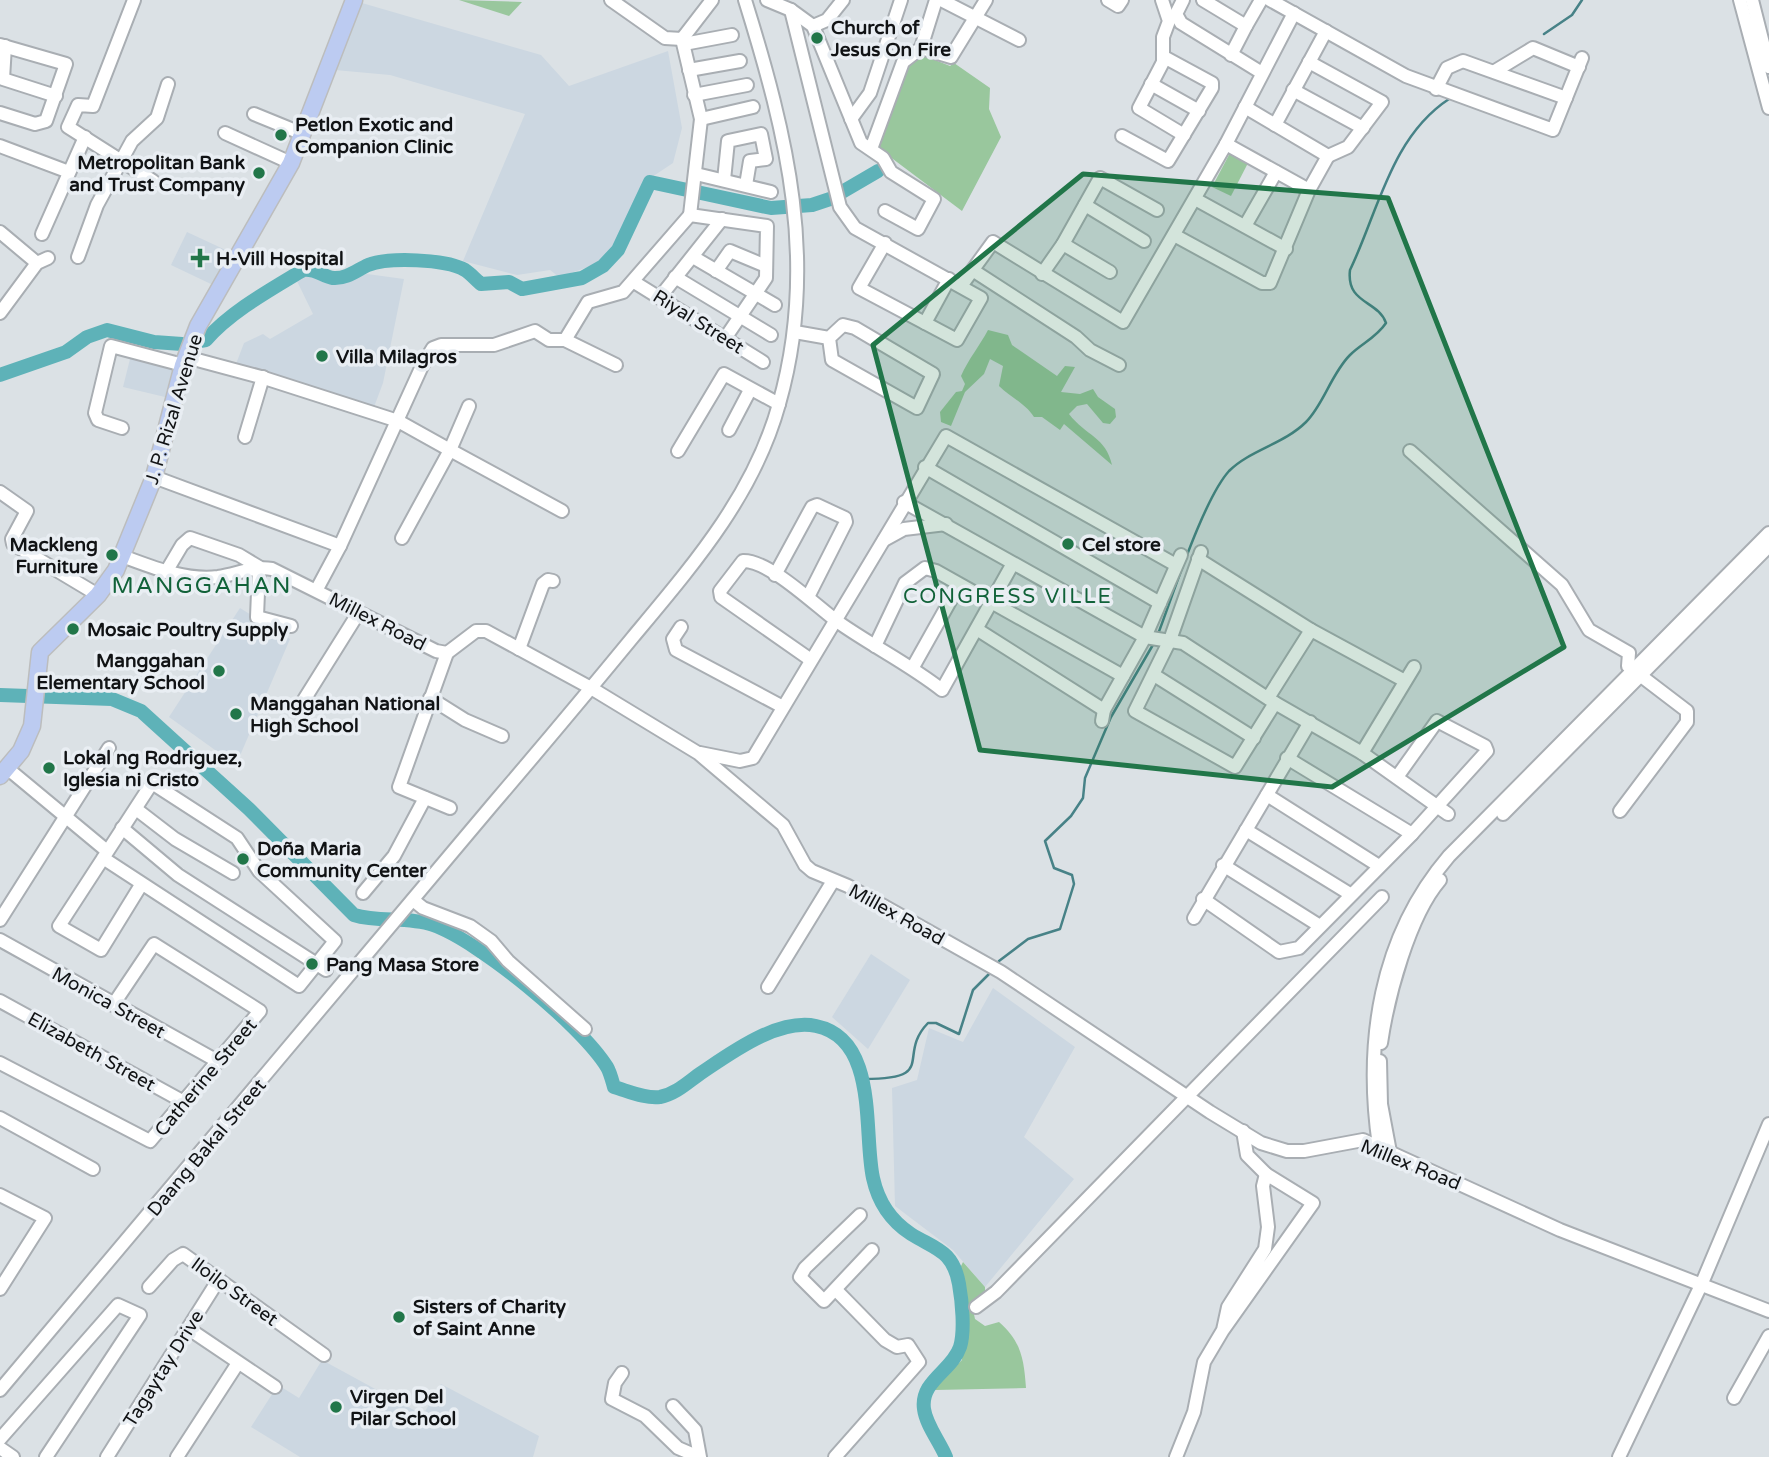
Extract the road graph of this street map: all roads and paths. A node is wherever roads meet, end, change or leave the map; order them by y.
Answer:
1 (134, 0) edge
2 (354, 0) edge
3 (611, 0) edge
4 (712, 0) edge
5 (746, 0) edge
6 (767, 0) edge
7 (843, 0) edge
8 (901, 0) edge
9 (939, 0) edge
10 (986, 0) edge
11 (1108, 0) edge
12 (1122, 0) edge
13 (1183, 0) edge
14 (1203, 0) edge
15 (1261, 0) edge
16 (1270, 0) edge
17 (1740, 0) edge
18 (1752, 0) edge
19 (1159, 3) edge
20 (787, 6) edge
21 (1294, 13) junction
22 (977, 18) junction
23 (813, 26) junction
24 (1246, 26) junction
25 (1326, 31) junction
26 (732, 35) dead end
27 (1018, 40) dead end
28 (683, 41) junction
29 (3, 45) edge
30 (921, 48) junction
31 (1231, 55) junction
32 (1164, 57) junction
33 (740, 61) dead end
34 (1308, 62) junction
35 (1769, 66) edge
36 (690, 70) junction
37 (1495, 71) junction
38 (1262, 73) junction
39 (168, 84) dead end
40 (1151, 84) junction
41 (747, 85) dead end
42 (1436, 89) junction
43 (1293, 90) junction
44 (694, 95) junction
45 (56, 96) junction
46 (1566, 97) junction
47 (753, 107) dead end
48 (1245, 107) junction
49 (1769, 108) edge
50 (1199, 111) junction
51 (0, 113) edge
52 (254, 114) dead end
53 (701, 119) junction
54 (851, 119) junction
55 (1275, 125) junction
56 (1363, 128) junction
57 (225, 133) dead end
58 (303, 134) junction
59 (1184, 135) junction
60 (1122, 136) dead end
61 (85, 137) junction
62 (1226, 144) junction
63 (0, 146) edge
64 (871, 149) junction
65 (1328, 156) junction
66 (122, 160) junction
67 (291, 163) junction
68 (69, 172) junction
69 (1276, 172) junction
70 (696, 174) junction
71 (724, 180) junction
72 (153, 181) dead end
73 (747, 185) junction
74 (1309, 190) junction
75 (771, 192) dead end
76 (1195, 199) junction
77 (1085, 205) junction
78 (1157, 210) dead end
79 (885, 211) dead end
80 (690, 215) junction
81 (722, 219) junction
82 (1245, 226) junction
83 (0, 232) edge
84 (42, 234) dead end
85 (1174, 235) junction
86 (1144, 241) dead end
87 (885, 243) junction
88 (1063, 244) junction
89 (1286, 249) junction
90 (78, 257) dead end
91 (693, 257) junction
92 (766, 266) junction
93 (716, 271) junction
94 (974, 271) junction
95 (1110, 272) dead end
96 (1042, 274) junction
97 (675, 277) junction
98 (949, 279) junction
99 (634, 282) junction
100 (961, 286) junction
101 (757, 294) junction
102 (660, 297) junction
103 (775, 305) dead end
104 (0, 313) edge
105 (740, 317) junction
106 (925, 323) junction
107 (795, 332) junction
108 (771, 335) dead end
109 (726, 337) junction
110 (829, 338) junction
111 (565, 340) junction
112 (184, 361) junction
113 (763, 362) dead end
114 (616, 365) dead end
115 (1119, 365) dead end
116 (263, 377) junction
117 (750, 390) junction
118 (779, 404) junction
119 (469, 406) dead end
120 (398, 421) junction
121 (122, 428) dead end
122 (729, 429) dead end
123 (245, 437) dead end
124 (450, 450) junction
125 (678, 451) dead end
126 (1410, 451) dead end
127 (925, 467) junction
128 (154, 477) junction
129 (0, 492) edge
130 (904, 502) junction
131 (562, 510) dead end
132 (947, 524) junction
133 (1769, 533) edge
134 (402, 538) dead end
135 (883, 540) junction
136 (340, 546) junction
137 (1769, 546) edge
138 (122, 556) junction
139 (1012, 565) junction
140 (259, 567) junction
141 (1738, 571) junction
142 (166, 572) junction
143 (775, 575) junction
144 (553, 581) dead end
145 (959, 585) junction
146 (317, 589) junction
147 (98, 595) junction
148 (808, 597) junction
149 (993, 603) junction
150 (1160, 603) junction
151 (359, 612) junction
152 (837, 621) junction
153 (291, 626) dead end
154 (681, 627) dead end
155 (978, 630) junction
156 (1311, 630) junction
157 (1148, 637) junction
158 (1168, 639) junction
159 (875, 646) junction
160 (519, 649) junction
161 (447, 653) junction
162 (811, 660) junction
163 (913, 667) junction
164 (1414, 667) dead end
165 (1637, 674) junction
166 (1154, 675) junction
167 (1123, 676) junction
168 (1405, 681) junction
169 (591, 688) junction
170 (430, 698) junction
171 (1272, 701) junction
172 (783, 707) junction
173 (297, 710) dead end
174 (1310, 722) junction
175 (502, 736) dead end
176 (1254, 738) junction
177 (109, 748) dead end
178 (698, 753) junction
179 (1362, 753) junction
180 (1287, 758) junction
181 (3, 772) edge
182 (1397, 777) junction
183 (1267, 795) junction
184 (425, 798) junction
185 (1438, 804) junction
186 (136, 808) junction
187 (450, 808) dead end
188 (1620, 811) dead end
189 (1448, 814) dead end
190 (65, 817) junction
191 (122, 828) junction
192 (1246, 830) junction
193 (1412, 834) junction
194 (105, 855) junction
195 (1223, 865) junction
196 (1379, 866) junction
197 (233, 873) dead end
198 (833, 881) junction
199 (141, 885) junction
200 (363, 893) dead end
201 (1350, 894) junction
202 (1382, 897) dead end
203 (1203, 899) junction
204 (412, 901) junction
205 (1194, 918) dead end
206 (0, 920) edge
207 (1320, 926) junction
208 (0, 940) edge
209 (321, 966) junction
210 (768, 987) dead end
211 (0, 1001) edge
212 (113, 1005) junction
213 (585, 1030) dead end
214 (219, 1062) junction
215 (0, 1063) edge
216 (1186, 1096) junction
217 (184, 1102) junction
218 (0, 1118) edge
219 (1769, 1124) edge
220 (1242, 1131) junction
221 (1384, 1149) junction
222 (93, 1169) dead end
223 (1266, 1174) junction
224 (0, 1195) edge
225 (860, 1215) dead end
226 (872, 1250) dead end
227 (219, 1279) junction
228 (2, 1283) edge
229 (1702, 1283) junction
230 (149, 1287) dead end
231 (836, 1290) junction
232 (976, 1307) dead end
233 (1769, 1311) edge
234 (189, 1329) junction
235 (1223, 1330) junction
236 (1769, 1336) edge
237 (324, 1355) dead end
238 (238, 1363) junction
239 (622, 1373) dead end
240 (275, 1387) dead end
241 (0, 1390) edge
242 (1734, 1398) dead end
243 (673, 1406) dead end
244 (0, 1439) edge
245 (0, 1448) edge
246 (13, 1457) edge
247 (46, 1457) edge
248 (107, 1457) edge
249 (177, 1457) edge
250 (699, 1457) edge
251 (835, 1457) edge
252 (1176, 1457) edge
253 (1619, 1457) edge

1 - 61 street
2 - 58 main road, J. P. Rizal Avenue
3 - 28 street
4 - 28 street
5 - 107 street, Daang Bakal Street
6 - 20 street
7 - 23 street
8 - 54 street
9 - 22 street
9 - 30 street
10 - 22 street
11 - 12 street
13 - 31 street
14 - 24 street
15 - 24 street
16 - 21 street
17 - 49 street
18 - 35 street
19 - 32 street
20 - 23 street
20 - 87 street
21 - 25 street
21 - 38 street
22 - 27 street
22 - 30 street
23 - 54 street
24 - 31 street
25 - 34 street
25 - 42 street
26 - 28 street
28 - 36 street
29 - 45 street
29 - 45 street
30 - 64 street
31 - 38 street
32 - 40 street
32 - 50 street
33 - 36 street
34 - 43 street
34 - 56 street
36 - 44 street
37 - 42 street
37 - 46 street
37 - 46 street
38 - 48 street
39 - 66 street
40 - 50 street
40 - 59 street
41 - 44 street
42 - 46 street
43 - 55 street
43 - 56 street
44 - 53 street
45 - 51 street
47 - 53 street
48 - 55 street
48 - 62 street
50 - 59 street
52 - 58 street
53 - 70 street
54 - 64 street
55 - 65 street
56 - 65 street
57 - 67 street
58 - 67 main road, J. P. Rizal Avenue
59 - 60 street
61 - 66 street
61 - 68 street
62 - 69 street
62 - 76 street
63 - 68 street
64 - 79 street
65 - 74 street
66 - 72 street
66 - 90 street
67 - 112 main road, J. P. Rizal Avenue
68 - 84 street
69 - 74 street
69 - 82 street
70 - 71 street
70 - 80 street
71 - 73 street
71 - 73 street
73 - 75 street
74 - 89 street
76 - 82 street
76 - 85 street
77 - 78 street
77 - 86 street
77 - 88 street
80 - 81 street
80 - 99 street
81 - 91 street
81 - 92 street
82 - 89 street
83 - 104 street
85 - 89 street
85 - 96 street
87 - 98 street
87 - 106 street
88 - 95 street
88 - 96 street
91 - 93 street
91 - 97 street
92 - 93 street
92 - 101 street
93 - 101 street
94 - 96 street
94 - 100 street
94 - 115 street
97 - 102 street
97 - 105 street
98 - 100 street
98 - 106 street
99 - 102 street, Riyal Street
99 - 111 street
100 - 106 street
101 - 103 street
101 - 105 street
102 - 109 street, Riyal Street
105 - 108 street
105 - 109 street
107 - 110 street
107 - 118 street, Daang Bakal Street
109 - 113 street, Riyal Street
110 - 110 street
111 - 114 street
111 - 120 street
112 - 116 street
112 - 121 street
112 - 128 main road, J. P. Rizal Avenue
116 - 120 street
116 - 123 street
117 - 118 street
117 - 122 street
117 - 125 street
118 - 169 street, Daang Bakal Street
119 - 124 street
120 - 124 street
120 - 136 street
124 - 131 street
124 - 134 street
126 - 165 street
127 - 130 street
127 - 150 street
127 - 150 street
128 - 136 street
128 - 138 main road, J. P. Rizal Avenue
129 - 147 street
130 - 132 street
130 - 135 street
132 - 135 street
132 - 139 street
133 - 141 street
135 - 152 street
136 - 146 street
137 - 141 street
138 - 142 street
138 - 147 main road, J. P. Rizal Avenue
139 - 149 street
139 - 157 street
140 - 142 street
140 - 142 street, Millex Road
140 - 146 street, Millex Road
140 - 153 street
141 - 165 street
143 - 148 street
143 - 148 street
143 - 162 street
144 - 160 street
145 - 149 street
145 - 159 street
145 - 163 street
146 - 151 street, Millex Road
147 - 181 main road, J. P. Rizal Avenue
148 - 152 street
149 - 155 street
149 - 167 street
150 - 157 street
151 - 161 street, Millex Road
151 - 173 street
152 - 159 street
152 - 162 street
154 - 172 street
155 - 163 street
155 - 167 street
156 - 158 street
156 - 168 street
156 - 171 street
157 - 158 street
157 - 167 street
158 - 166 street
158 - 171 street
159 - 163 street
160 - 161 street, Millex Road
160 - 169 street, Millex Road
161 - 170 street
162 - 172 street
164 - 168 street
165 - 188 street
165 - 221 street
166 - 176 street
166 - 176 street
168 - 179 street
169 - 178 street, Millex Road
169 - 204 street, Daang Bakal Street
170 - 175 street
170 - 184 street
171 - 174 street
171 - 176 street
172 - 178 street
174 - 179 street
174 - 180 street
177 - 190 street
178 - 198 street, Millex Road
179 - 182 street
180 - 183 street
180 - 193 street
181 - 190 street
182 - 185 street
182 - 185 street
183 - 192 street
183 - 196 street
184 - 187 street
184 - 200 street
185 - 189 street
185 - 193 street
186 - 191 street
186 - 197 street
186 - 209 street
190 - 194 street
190 - 206 street
191 - 194 street
191 - 209 street
192 - 195 street
192 - 201 street
193 - 196 street
194 - 199 street
194 - 199 street
195 - 203 street
195 - 207 street
196 - 201 street
198 - 210 street
198 - 216 street, Millex Road
199 - 209 street
201 - 207 street
202 - 216 street
203 - 205 street
203 - 207 street
204 - 213 street
204 - 241 street, Daang Bakal Street
208 - 212 street, Monica Street
211 - 217 street, Elizabeth Street
212 - 214 street, Monica Street
212 - 214 street, Catherine Street
214 - 217 street, Catherine Street
215 - 217 street, Catherine Street
216 - 220 street, Millex Road
216 - 232 street
218 - 222 street
219 - 229 street
220 - 221 street, Millex Road
220 - 223 street
221 - 229 street, Millex Road
223 - 235 street
223 - 235 street
224 - 228 street
225 - 231 street
226 - 231 street
227 - 230 street, Iloilo Street
227 - 234 street, Tagaytay Drive
227 - 237 street, Iloilo Street
229 - 233 street, Millex Road
229 - 253 street
231 - 251 street
234 - 238 street
234 - 248 street, Tagaytay Drive
235 - 252 street
236 - 242 street
238 - 240 street
238 - 249 street
239 - 250 street
243 - 250 street
244 - 247 street
245 - 246 street

